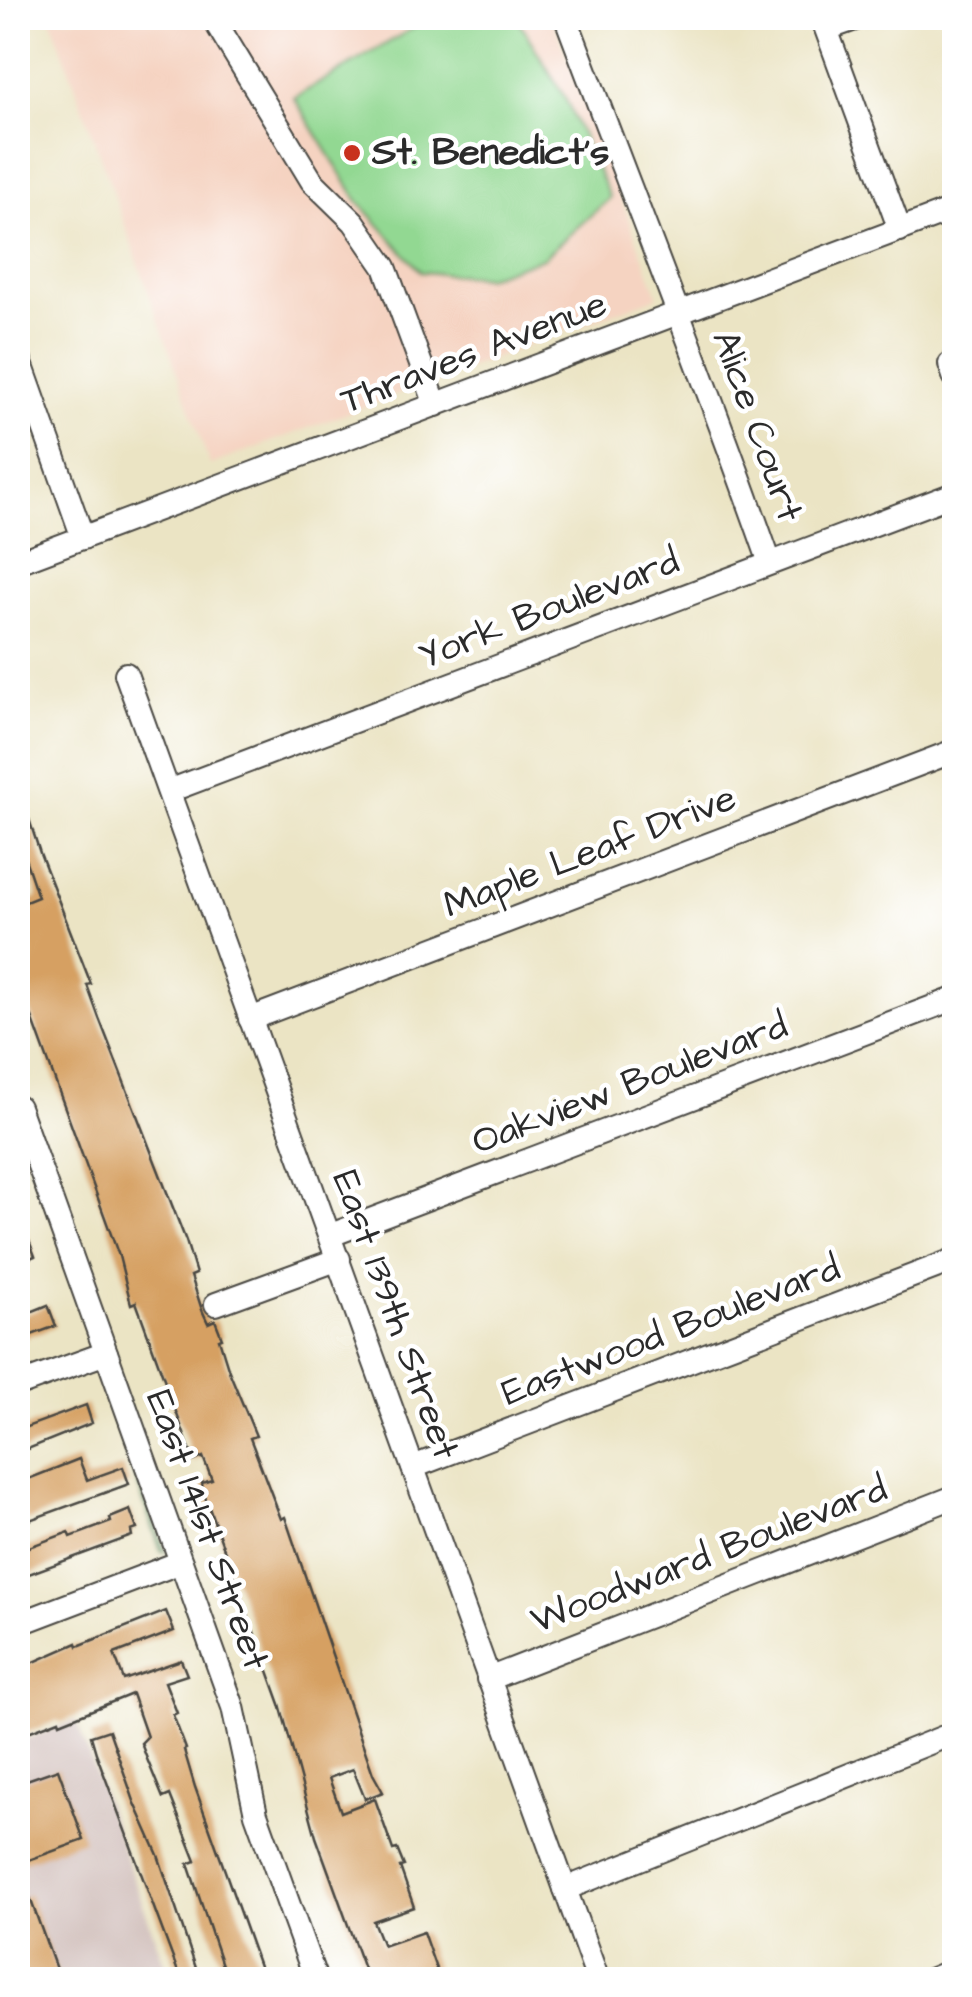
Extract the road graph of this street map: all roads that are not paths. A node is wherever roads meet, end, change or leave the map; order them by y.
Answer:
1 (213, 18) edge
2 (566, 18) edge
3 (858, 18) edge
4 (824, 23) edge
5 (954, 209) edge
6 (900, 230) junction
7 (678, 314) junction
8 (18, 354) edge
9 (436, 404) junction
10 (954, 494) edge
11 (82, 538) junction
12 (18, 562) edge
13 (770, 563) junction
14 (126, 674) dead end
15 (954, 751) edge
16 (169, 791) junction
17 (954, 998) edge
18 (250, 1019) junction
19 (18, 1108) edge
20 (24, 1143) edge
21 (331, 1235) junction
22 (339, 1259) junction
23 (954, 1260) edge
24 (216, 1304) dead end
25 (106, 1353) junction
26 (18, 1386) edge
27 (413, 1468) junction
28 (954, 1498) edge
29 (181, 1562) junction
30 (18, 1624) edge
31 (488, 1679) junction
32 (954, 1733) edge
33 (565, 1889) junction
34 (954, 1970) edge
35 (316, 1980) edge
36 (598, 1980) edge
37 (930, 1980) edge

1 - 9 street
2 - 7 street, Alice Court
3 - 4 street
4 - 6 street
5 - 6 street, Thraves Avenue
6 - 7 street, Thraves Avenue
7 - 9 street, Thraves Avenue
7 - 13 street, Alice Court
8 - 11 street
9 - 11 street, Thraves Avenue
10 - 13 street, York Boulevard
11 - 12 street, Thraves Avenue
13 - 16 street, York Boulevard
14 - 16 street, East 139th Street
15 - 18 street, Maple Leaf Drive
16 - 18 street, East 139th Street
17 - 21 street, Oakview Boulevard
18 - 21 street, East 139th Street
19 - 20 street, East 141st Street
20 - 25 street, East 141st Street
21 - 22 street, East 139th Street
22 - 24 street
22 - 27 street, East 139th Street
23 - 27 street, Eastwood Boulevard
25 - 26 street
25 - 29 street, East 141st Street
27 - 31 street, East 139th Street
28 - 31 street, Woodward Boulevard
29 - 30 street
29 - 35 street, East 141st Street
31 - 33 street, East 139th Street
32 - 33 street
33 - 36 street, East 139th Street
34 - 37 street

